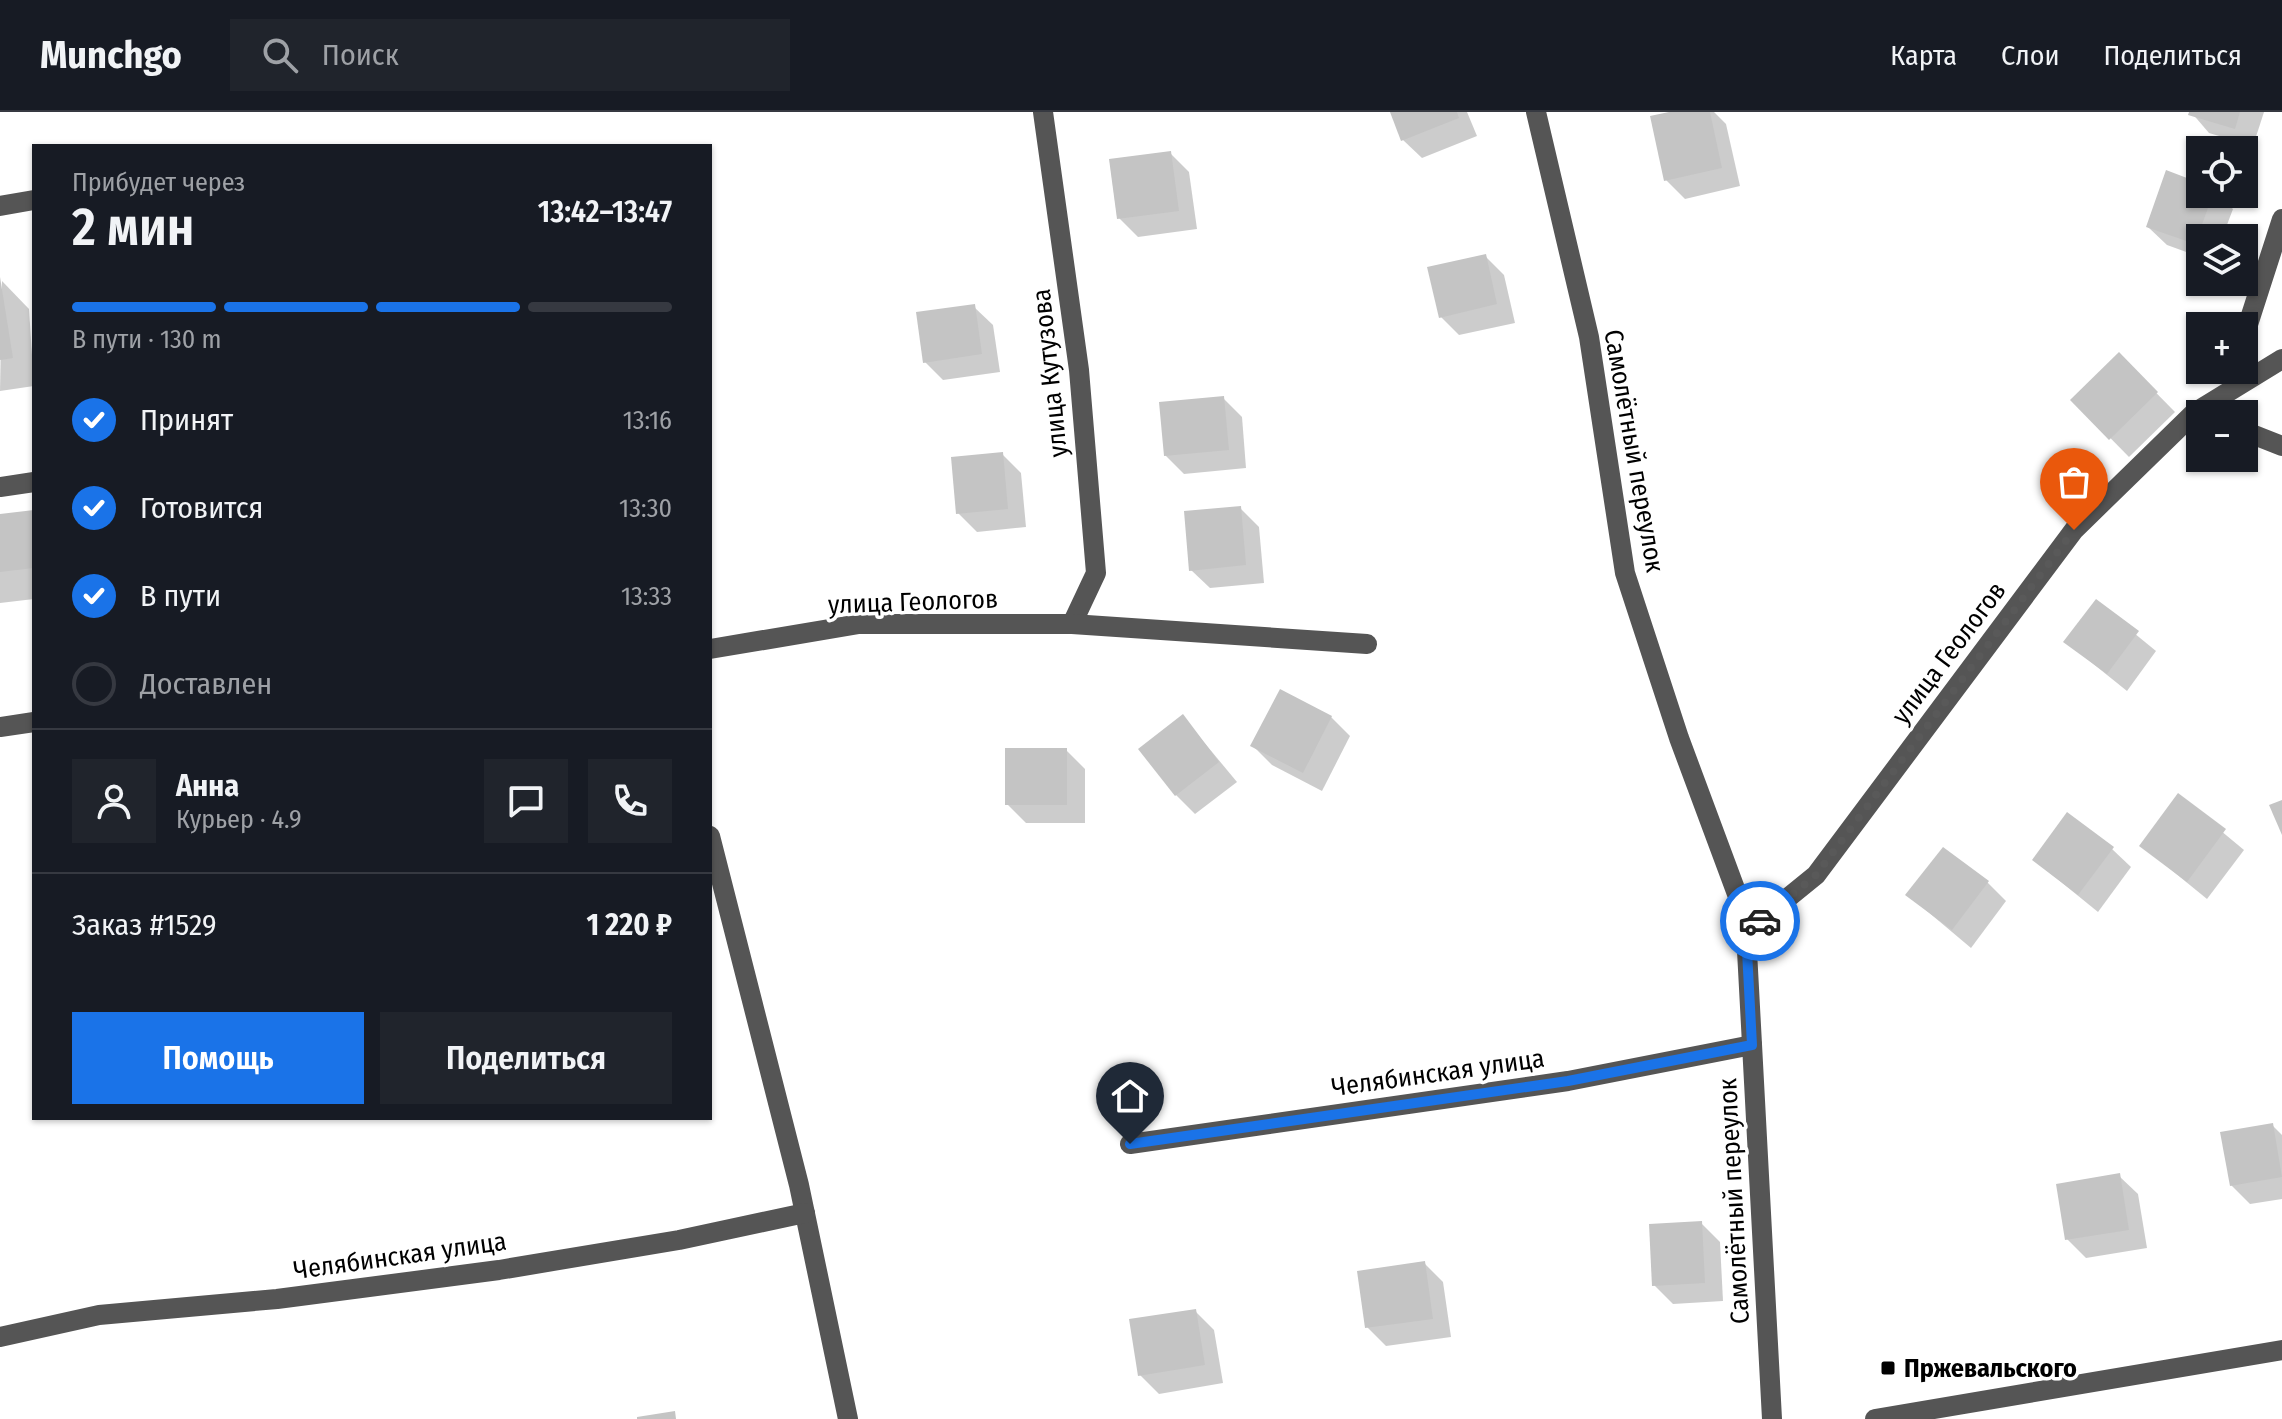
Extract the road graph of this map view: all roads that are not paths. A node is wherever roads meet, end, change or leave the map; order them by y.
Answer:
1 (1043, 112) edge
2 (1536, 112) edge
3 (32, 200) edge
4 (0, 206) edge
5 (2282, 219) edge
6 (2252, 312) edge
7 (2282, 359) edge
8 (2231, 384) edge
9 (2229, 392) junction
10 (2217, 400) edge
11 (2186, 424) edge
12 (2258, 437) edge
13 (2282, 446) edge
14 (32, 482) edge
15 (0, 487) edge
16 (1072, 624) junction
17 (1367, 644) dead end
18 (712, 649) edge
19 (32, 722) edge
20 (0, 727) edge
21 (712, 844) edge
22 (1748, 930) junction
23 (1752, 1045) junction
24 (1130, 1144) dead end
25 (805, 1213) junction
26 (0, 1337) edge
27 (2282, 1350) edge
28 (848, 1419) edge
29 (1772, 1419) edge
30 (1875, 1419) edge

1 - 16 street, улица Кутузова
2 - 22 street, Самолётный переулок
3 - 4 street
5 - 6 street
7 - 9 street, улица Геологов
8 - 9 street
9 - 10 street, улица Геологов
11 - 22 street, улица Геологов
12 - 13 street
14 - 15 street
16 - 17 street, улица Геологов
16 - 18 street, улица Геологов
19 - 20 street
21 - 25 street
22 - 23 street, Самолётный переулок
23 - 24 street, Челябинская улица
23 - 29 street, Самолётный переулок
25 - 26 street, Челябинская улица
25 - 28 street
27 - 30 street

